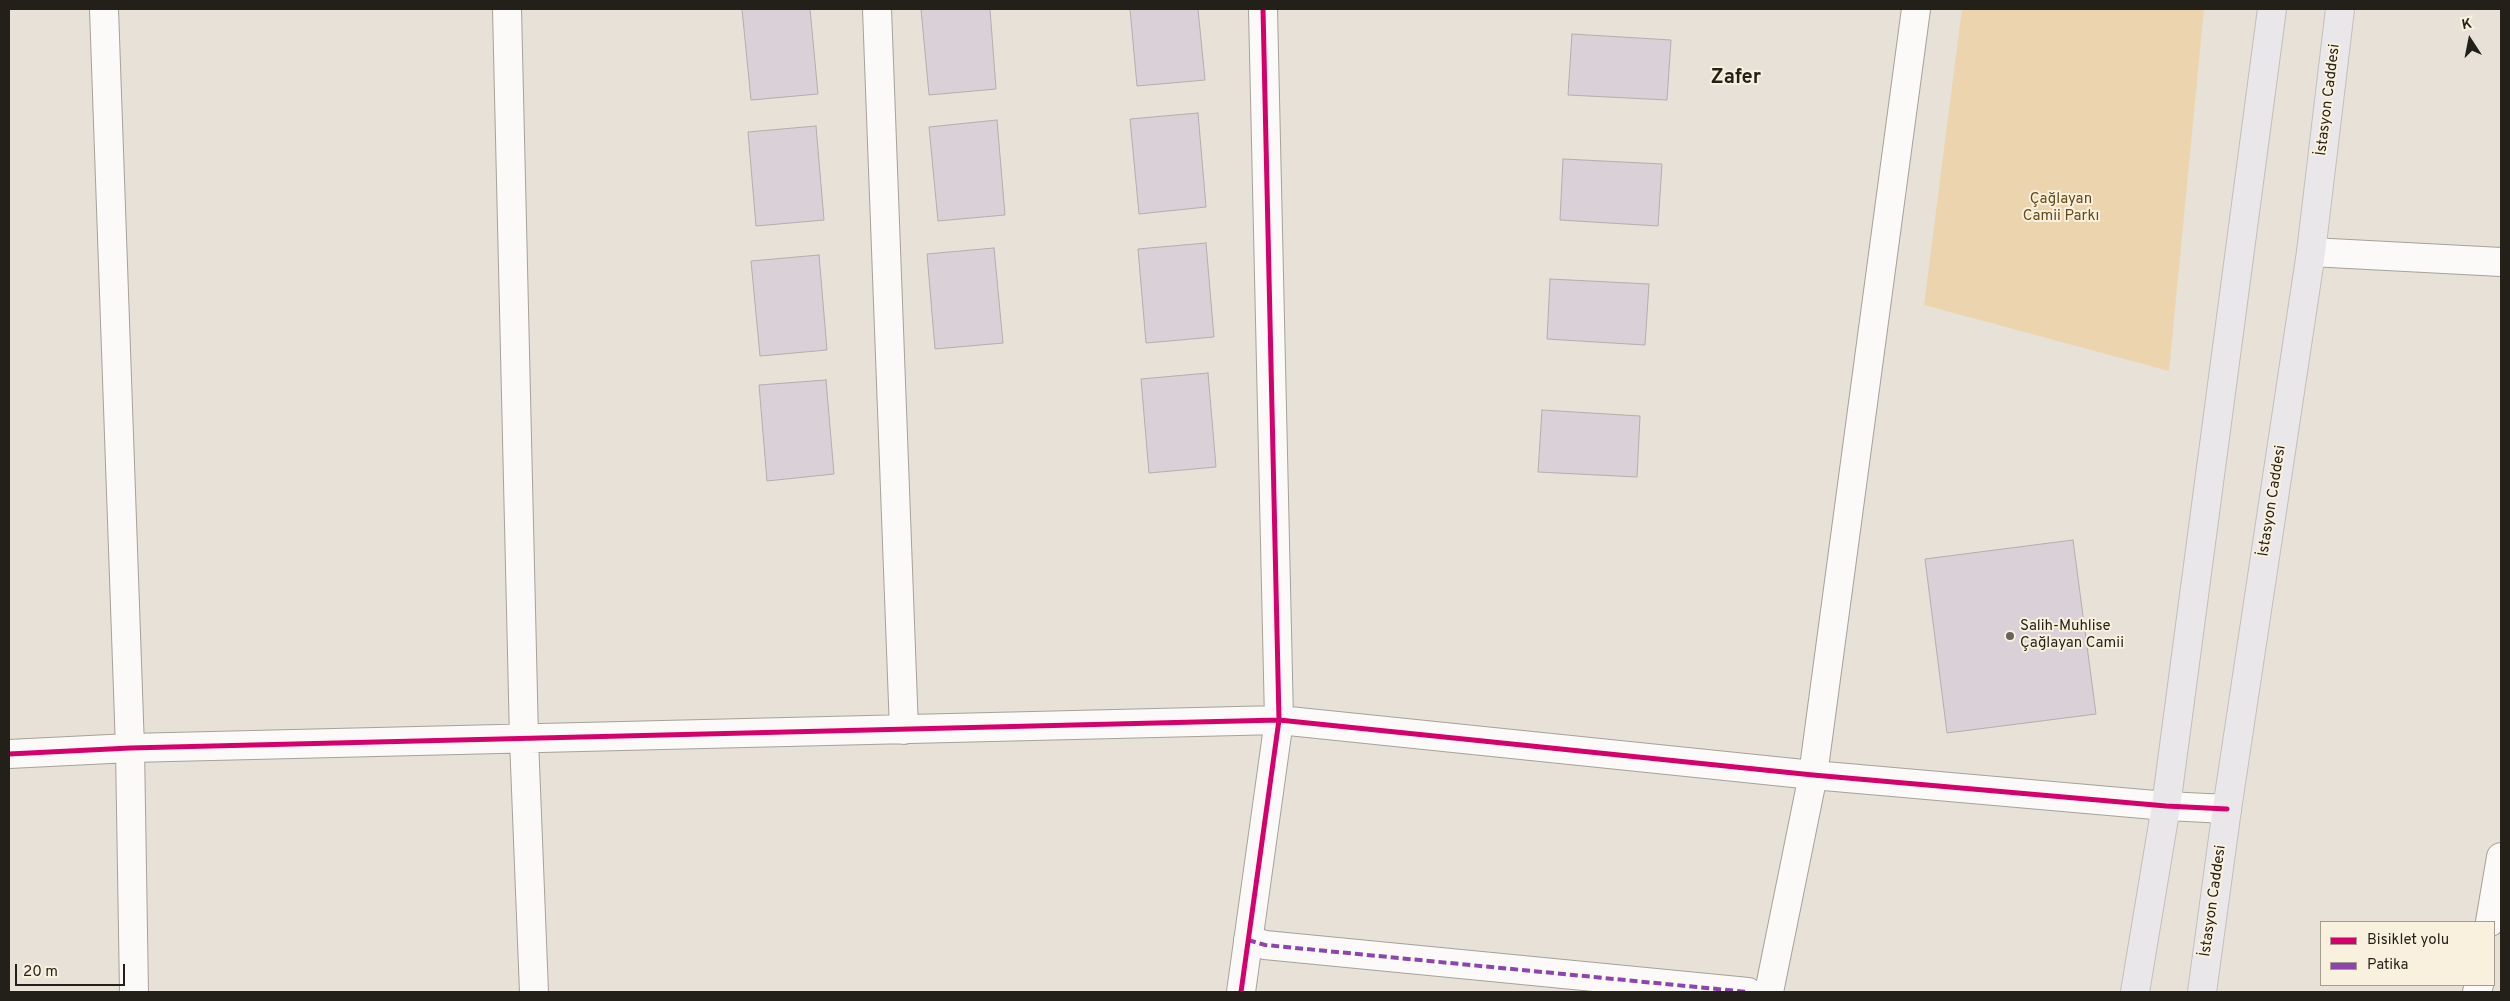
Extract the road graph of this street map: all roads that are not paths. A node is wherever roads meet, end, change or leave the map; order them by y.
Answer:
1 (104, 9) edge
2 (507, 9) edge
3 (877, 9) edge
4 (1263, 9) edge
5 (1916, 9) edge
6 (2272, 9) edge
7 (2340, 9) edge
8 (2310, 252) junction
9 (2501, 262) edge
10 (1279, 720) junction
11 (904, 730) junction
12 (524, 738) junction
13 (130, 748) junction
14 (9, 754) edge
15 (1813, 775) junction
16 (2166, 806) junction
17 (2227, 809) junction
18 (2501, 856) edge
19 (2490, 921) edge
20 (1248, 940) junction
21 (134, 992) edge
22 (534, 992) edge
23 (1241, 992) edge
24 (1748, 992) edge
25 (1769, 992) edge
26 (2135, 992) edge
27 (2202, 992) edge

1 - 13 street
2 - 12 street
3 - 11 street
4 - 10 street
5 - 15 street
6 - 16 main road
7 - 8 main road, İstasyon Caddesi
8 - 9 street
8 - 17 main road, İstasyon Caddesi
10 - 11 street
10 - 15 street
10 - 20 street
11 - 12 street
12 - 13 street
12 - 22 street
13 - 14 street
13 - 21 street
15 - 16 street
15 - 25 street
16 - 17 street
16 - 26 main road
17 - 27 main road, İstasyon Caddesi
18 - 19 street
20 - 23 street
20 - 24 street

